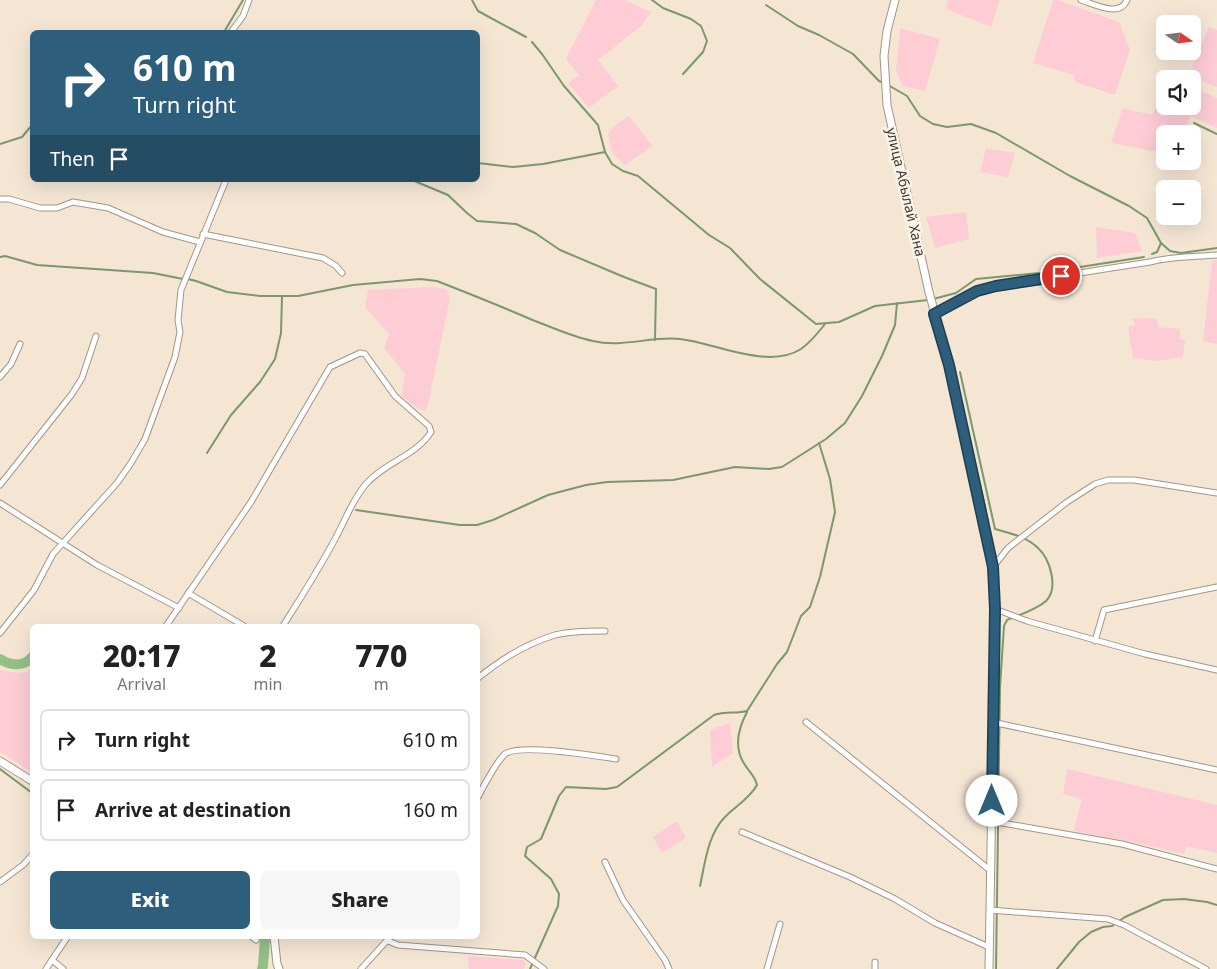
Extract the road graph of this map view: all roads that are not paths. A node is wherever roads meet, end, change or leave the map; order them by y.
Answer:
1 (249, 0) edge
2 (895, 0) edge
3 (1081, 0) edge
4 (1127, 0) edge
5 (232, 30) edge
6 (225, 182) edge
7 (0, 199) edge
8 (203, 234) junction
9 (200, 242) junction
10 (1217, 255) edge
11 (342, 273) dead end
12 (934, 314) junction
13 (96, 336) dead end
14 (20, 344) dead end
15 (0, 378) edge
16 (0, 485) edge
17 (1217, 492) edge
18 (0, 503) edge
19 (63, 542) junction
20 (993, 567) junction
21 (1217, 587) edge
22 (188, 593) junction
23 (178, 608) junction
24 (995, 609) junction
25 (167, 624) edge
26 (241, 624) edge
27 (284, 624) edge
28 (605, 630) dead end
29 (0, 633) edge
30 (1095, 641) junction
31 (1217, 670) edge
32 (480, 676) edge
33 (806, 722) dead end
34 (992, 722) junction
35 (616, 759) dead end
36 (0, 760) edge
37 (1217, 770) edge
38 (30, 780) edge
39 (480, 794) edge
40 (991, 821) junction
41 (742, 832) dead end
42 (30, 857) edge
43 (605, 862) dead end
44 (1217, 869) edge
45 (990, 871) junction
46 (0, 882) edge
47 (990, 910) junction
48 (780, 924) dead end
49 (66, 939) edge
50 (274, 939) edge
51 (390, 939) edge
52 (989, 947) junction
53 (52, 960) junction
54 (875, 962) dead end
55 (46, 969) edge
56 (63, 969) edge
57 (279, 969) edge
58 (361, 969) edge
59 (544, 969) edge
60 (669, 969) edge
61 (767, 969) edge
62 (874, 969) edge
63 (989, 969) edge
64 (1206, 969) edge

1 - 5 street
2 - 12 main road, улица Абылай Хана
3 - 4 street
6 - 8 street
7 - 9 street
8 - 9 street
8 - 11 street
9 - 19 street
10 - 12 street
12 - 20 main road, улица Абылай Хана
13 - 16 street
14 - 15 street
17 - 20 street
18 - 19 street
19 - 23 street
19 - 29 street
20 - 24 main road, улица Абылай Хана
21 - 30 street
22 - 23 street
22 - 26 street
22 - 27 street
23 - 25 street
24 - 30 street
24 - 34 main road, улица Абылай Хана
28 - 32 street
30 - 31 street
33 - 45 street
34 - 37 street
34 - 40 main road, улица Абылай Хана
35 - 39 street
36 - 38 main road
40 - 44 street
40 - 45 main road, улица Абылай Хана
41 - 52 street
42 - 46 street
43 - 60 street
45 - 47 main road, улица Абылай Хана
47 - 52 main road, улица Абылай Хана
47 - 64 street
48 - 61 street
49 - 53 street
50 - 57 main road
51 - 58 street
51 - 59 street
52 - 63 main road, улица Абылай Хана
53 - 55 street
53 - 56 street
54 - 62 street

